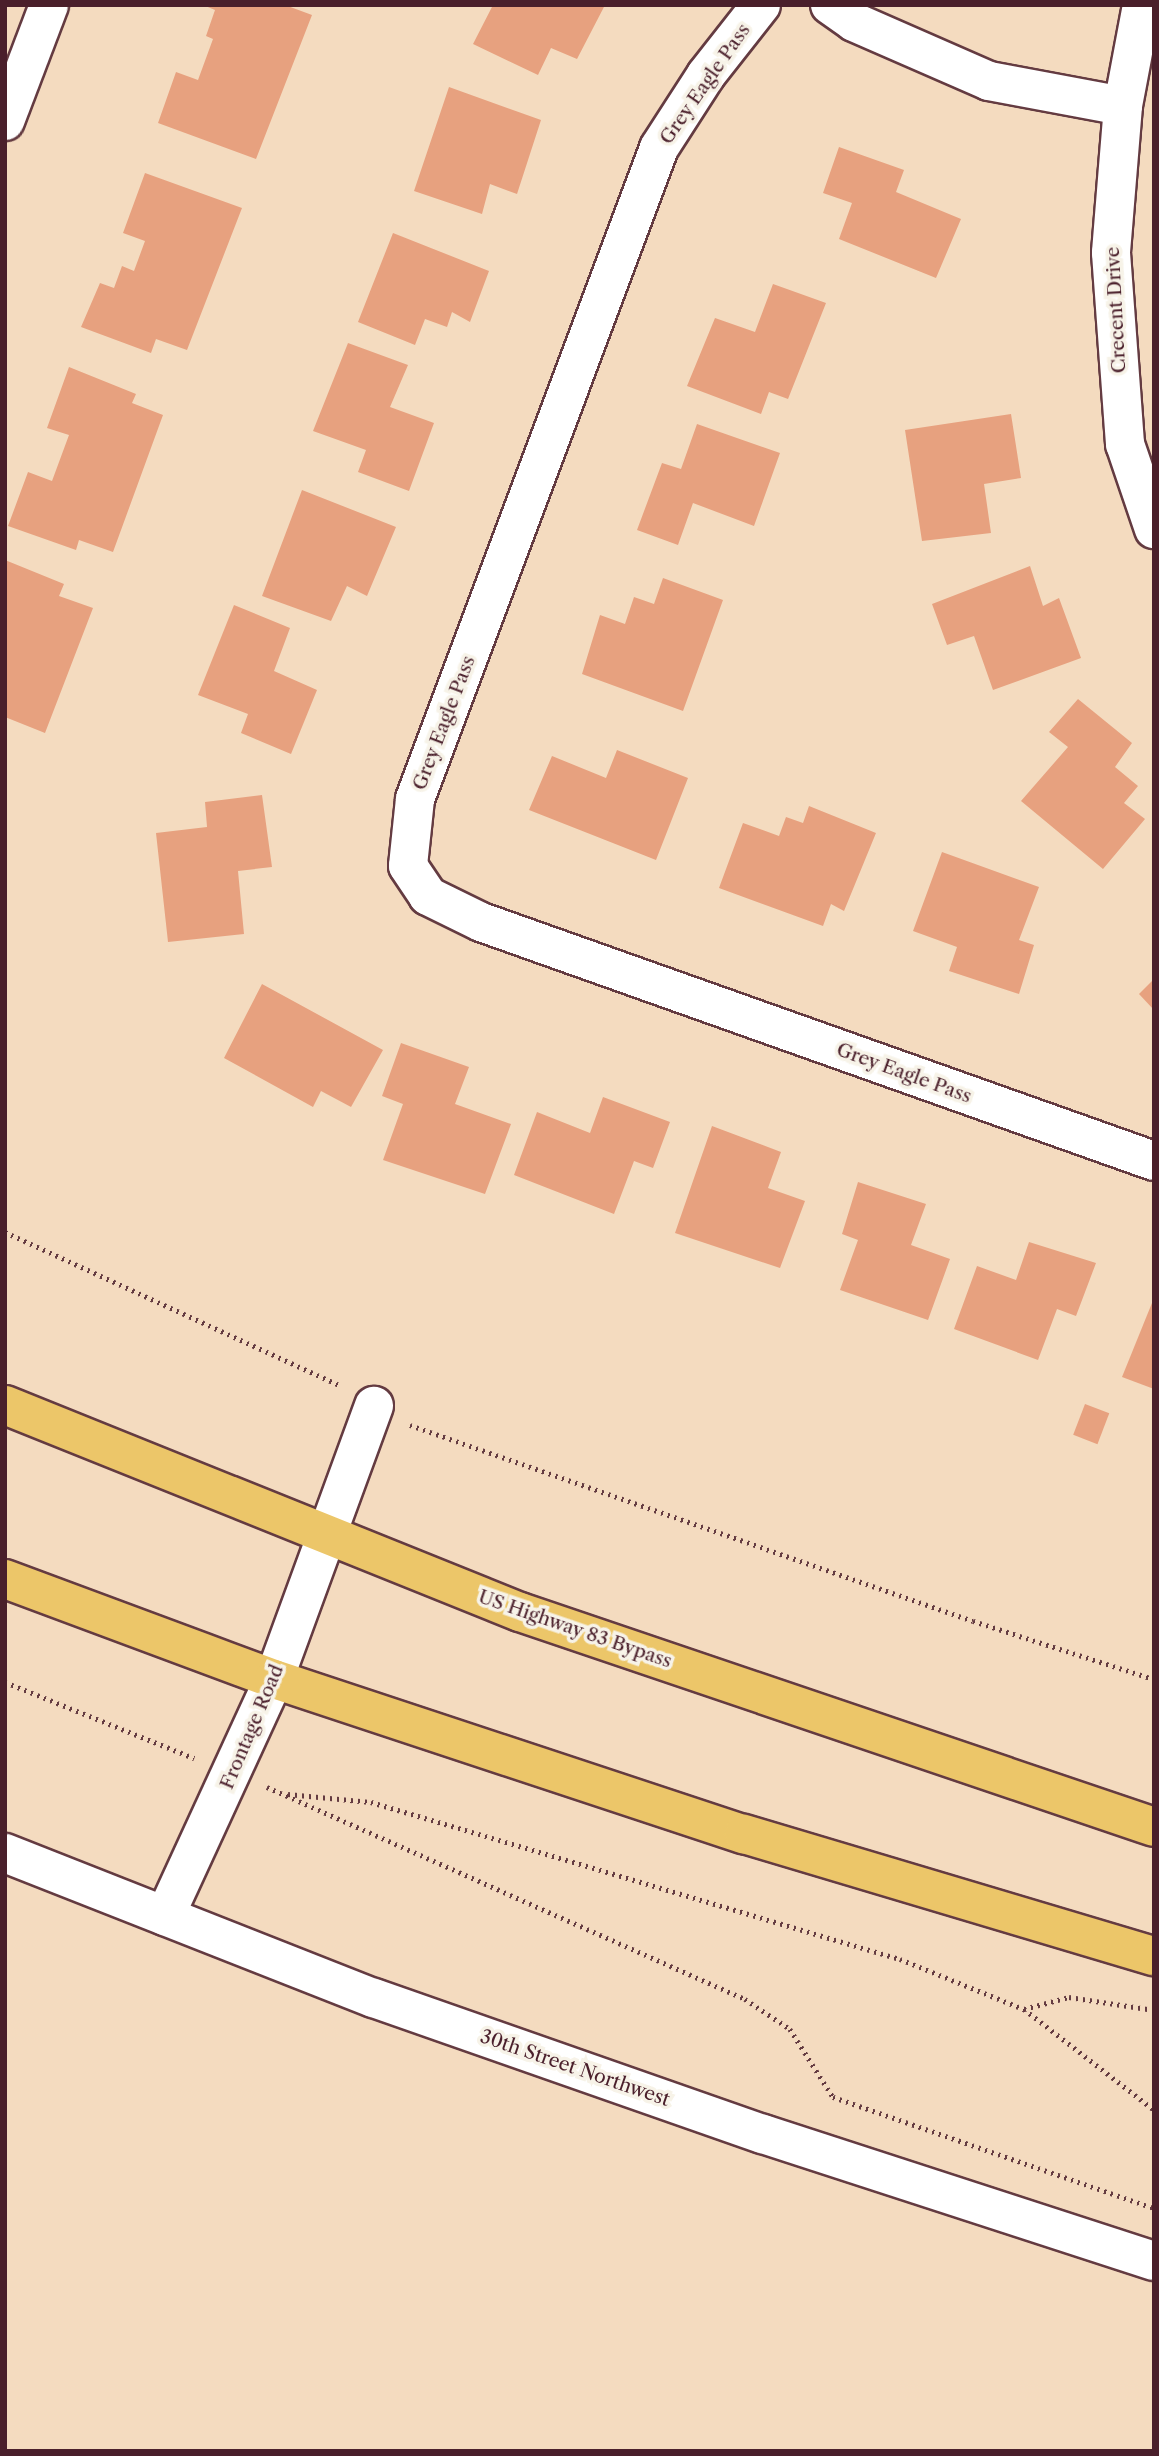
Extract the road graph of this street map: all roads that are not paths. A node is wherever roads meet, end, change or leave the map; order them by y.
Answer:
1 (49, 5) edge
2 (761, 5) edge
3 (830, 5) edge
4 (1142, 5) edge
5 (1123, 106) junction
6 (5, 121) edge
7 (1154, 529) edge
8 (1154, 1161) edge
9 (5, 1405) edge
10 (373, 1406) road end
11 (324, 1533) junction
12 (5, 1579) edge
13 (274, 1679) junction
14 (1154, 1827) edge
15 (5, 1853) edge
16 (165, 1916) junction
17 (1154, 1956) edge
18 (1154, 2261) edge

1 - 6 street
2 - 8 street, Grey Eagle Pass
3 - 5 street
4 - 5 street, Crecent Drive
5 - 7 street, Crecent Drive
9 - 11 highway, US Highway 83 Bypass
10 - 11 street, Frontage Road
11 - 13 street, Frontage Road
11 - 14 highway, US Highway 83 Bypass
12 - 13 highway
13 - 16 street, Frontage Road
13 - 17 highway
15 - 16 street, 30th Street Northwest
16 - 18 street, 30th Street Northwest

